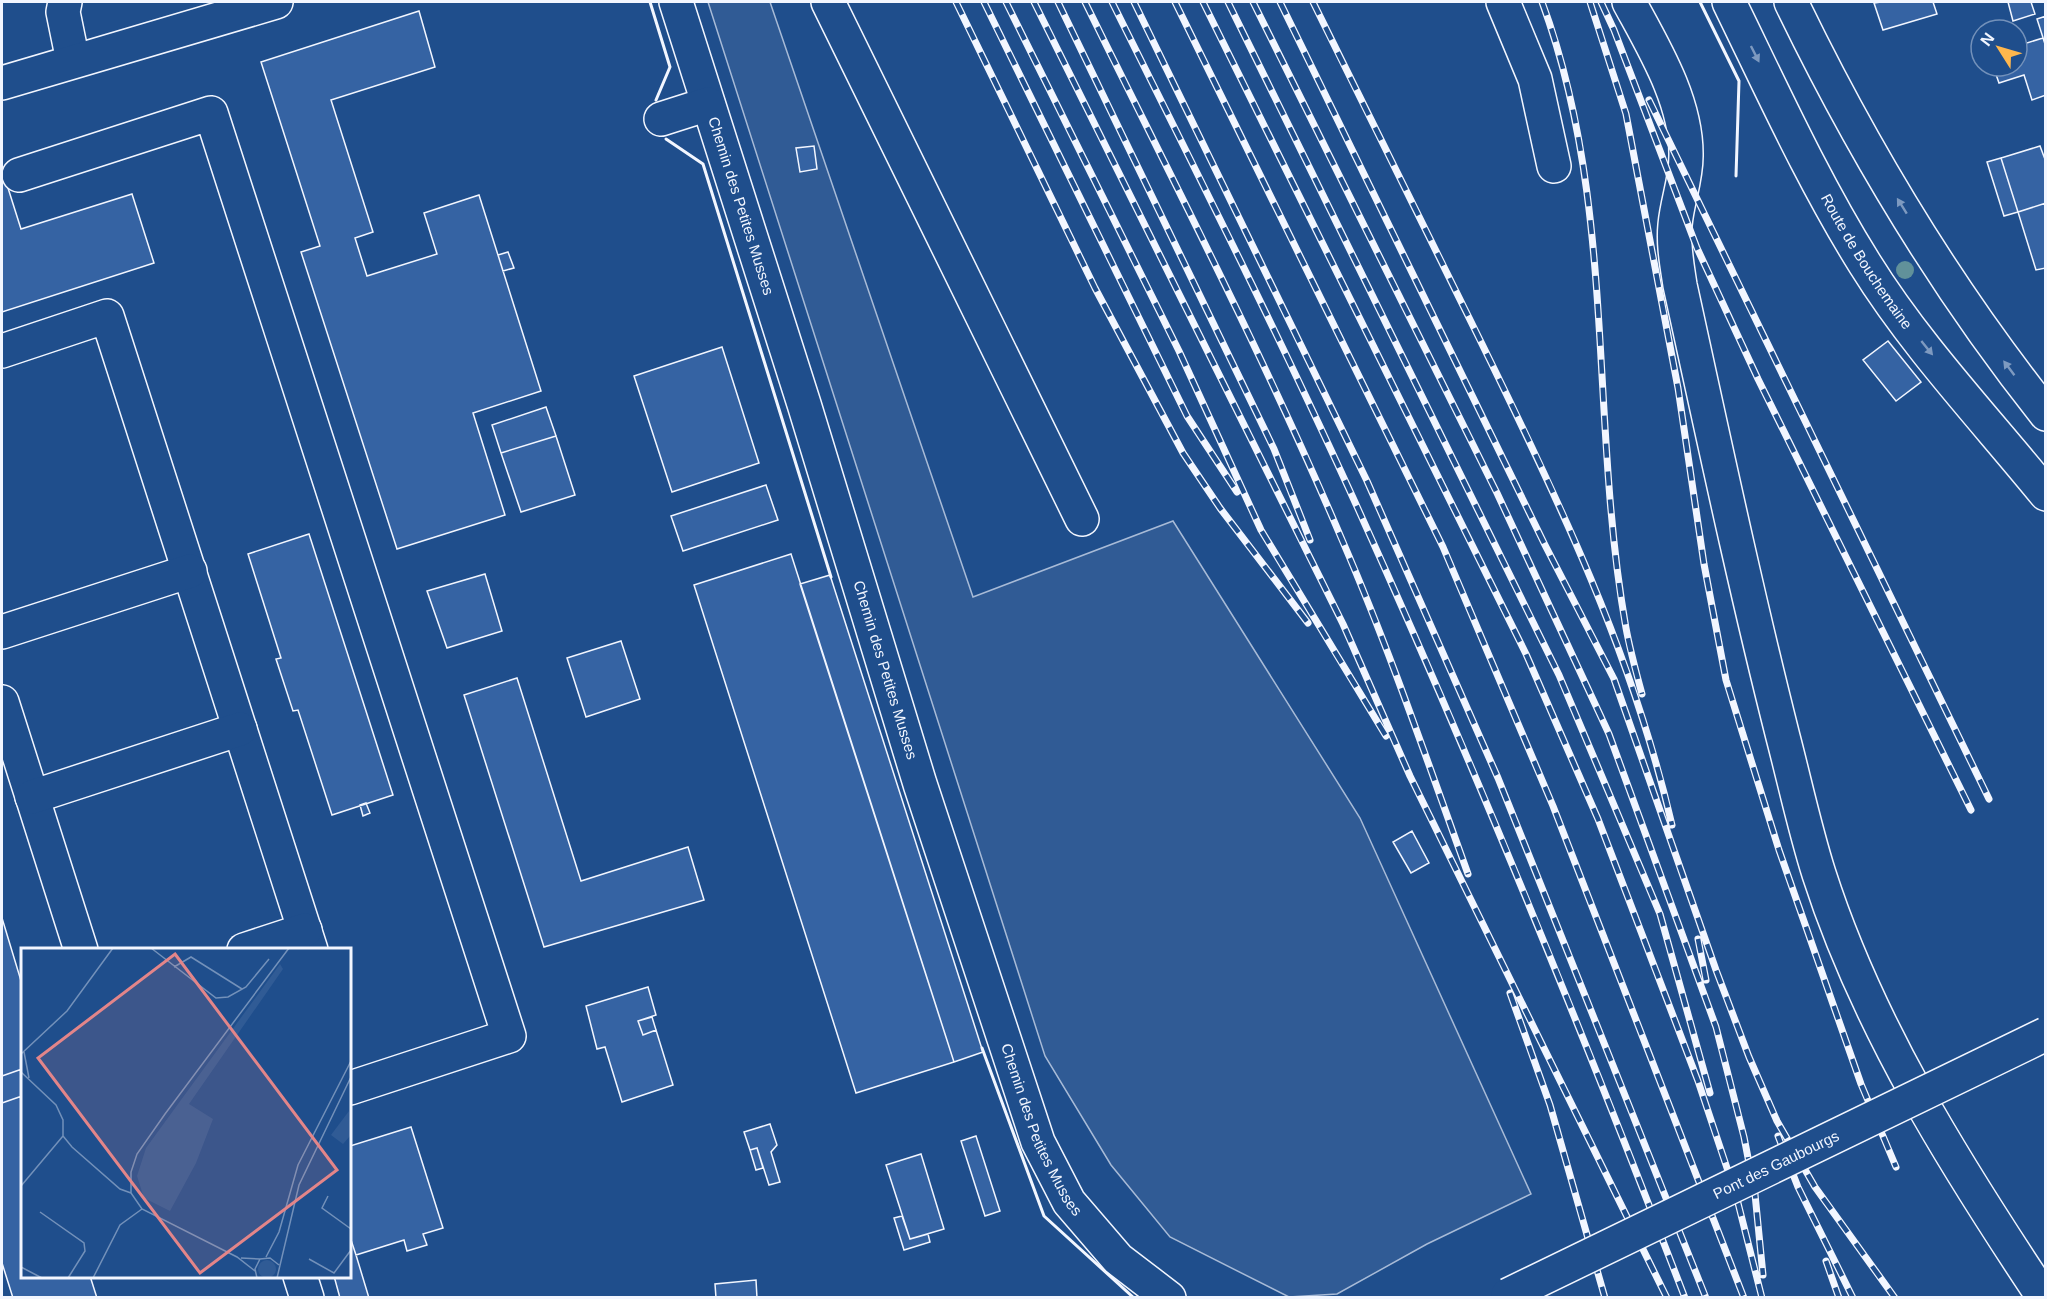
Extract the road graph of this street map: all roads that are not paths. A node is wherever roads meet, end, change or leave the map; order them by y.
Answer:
1 (65, 2) edge
2 (276, 2) edge
3 (676, 2) edge
4 (828, 2) edge
5 (1503, 2) edge
6 (1629, 2) edge
7 (1729, 2) edge
8 (1791, 2) edge
9 (73, 61) junction
10 (2, 83) edge
11 (708, 104) junction
12 (661, 120) dead end
13 (1554, 166) dead end
14 (20, 175) dead end
15 (2, 351) edge
16 (2046, 414) edge
17 (2046, 494) edge
18 (1083, 519) dead end
19 (190, 571) junction
20 (2, 632) edge
21 (2, 702) edge
22 (240, 729) junction
23 (32, 797) junction
24 (308, 940) edge
25 (80, 948) edge
26 (257, 948) edge
27 (2046, 1034) edge
28 (352, 1081) edge
29 (301, 1278) edge
30 (1506, 1296) edge
31 (307, 1298) edge
32 (1169, 1298) edge
33 (2044, 1298) edge

1 - 9 street
2 - 9 street
3 - 11 street, Chemin des Petites Musses
4 - 18 street
5 - 13 street
6 - 33 street
7 -> 17 street, Route de Bouchemaine
16 -> 8 street
9 - 10 street
11 - 12 street
11 - 32 street, Chemin des Petites Musses
14 - 28 street
15 - 19 street
19 - 20 street
19 - 22 street
21 - 23 street
22 - 23 street
22 - 24 street
23 - 25 street
24 - 26 street
27 - 30 street, Pont des Gaubourgs, bridge
29 - 31 street

